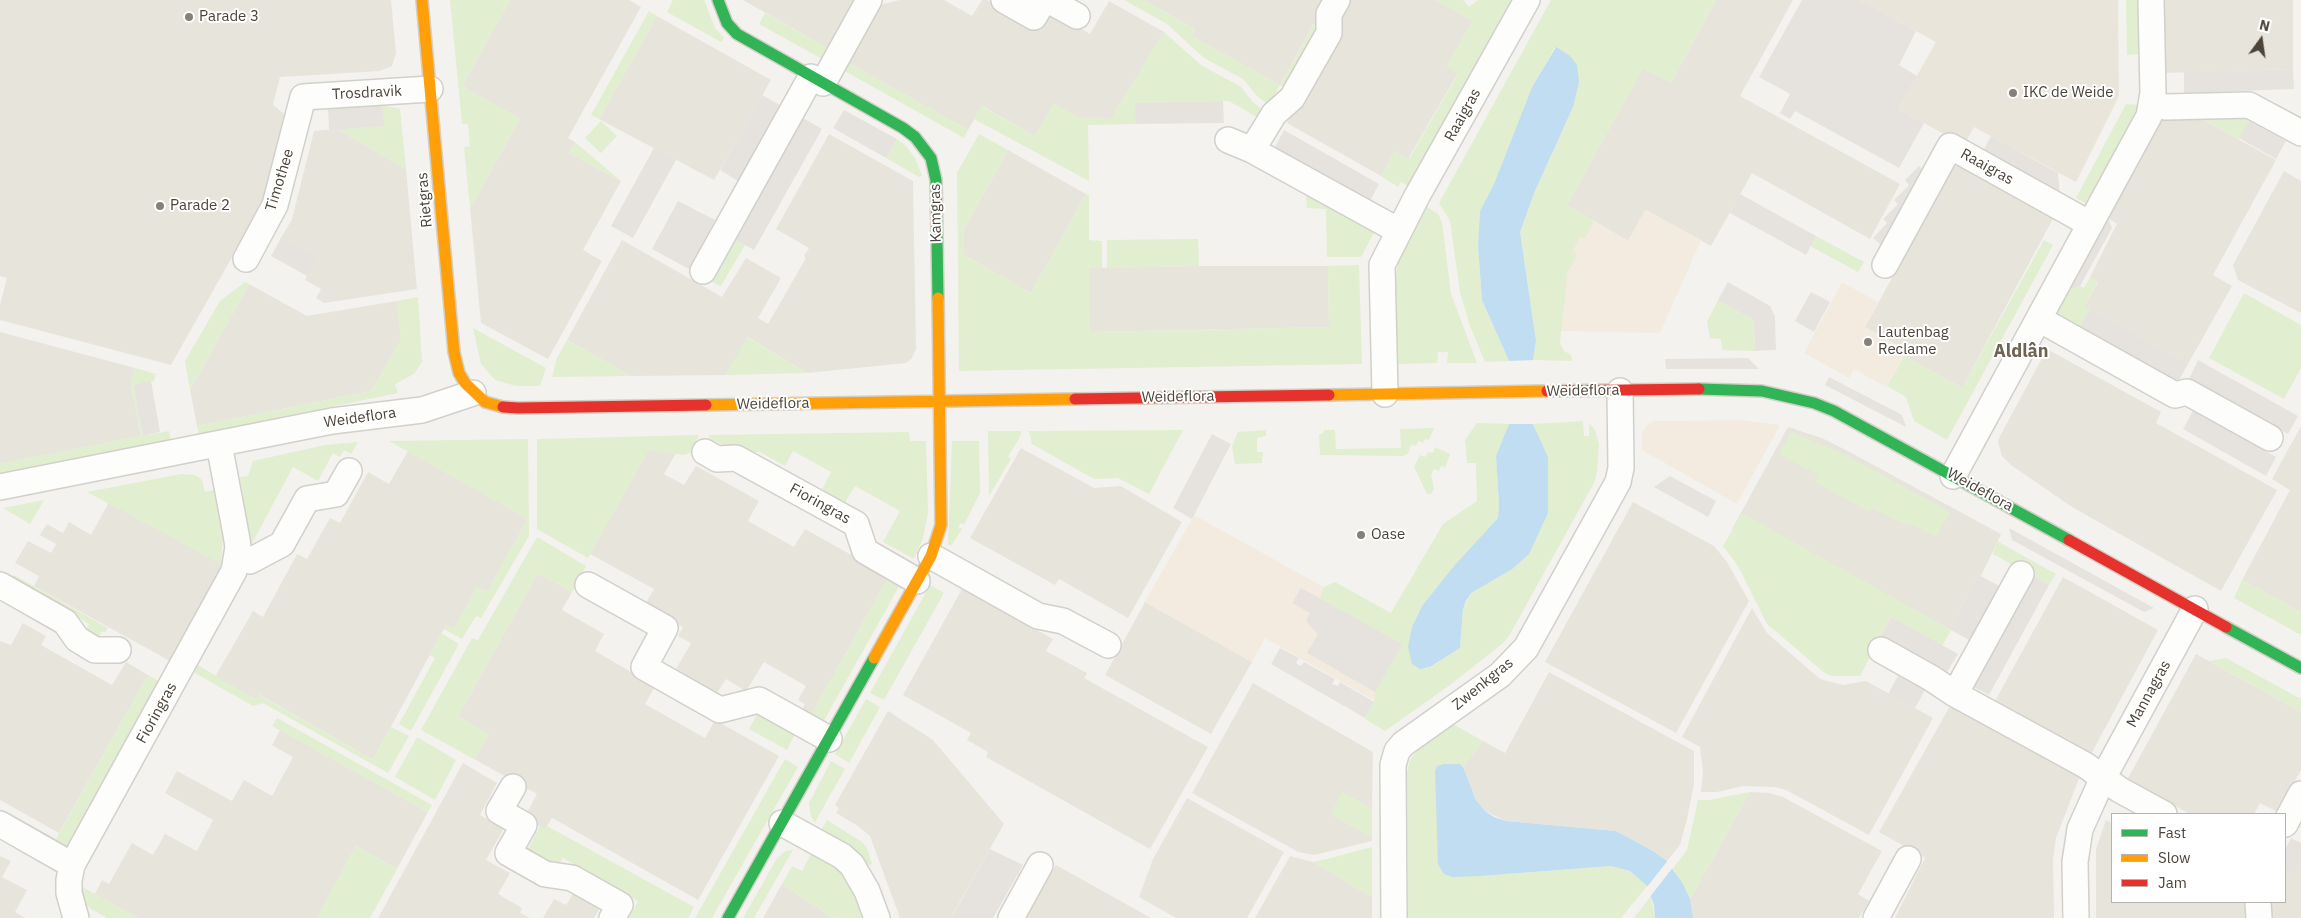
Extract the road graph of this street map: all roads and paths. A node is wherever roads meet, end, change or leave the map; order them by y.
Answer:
1 (422, 0) edge
2 (718, 0) edge
3 (869, 0) edge
4 (1004, 0) edge
5 (1044, 0) edge
6 (1048, 0) edge
7 (1337, 0) edge
8 (1527, 0) edge
9 (2151, 0) edge
10 (1077, 16) dead end
11 (817, 80) junction
12 (430, 89) junction
13 (304, 97) joint
14 (2152, 104) junction
15 (2301, 133) edge
16 (1228, 140) dead end
17 (1252, 150) junction
18 (2090, 224) junction
19 (1399, 231) junction
20 (246, 259) dead end
21 (1885, 264) dead end
22 (703, 271) dead end
23 (2038, 319) junction
24 (1620, 391) junction
25 (473, 393) junction
26 (1385, 394) junction
27 (939, 402) junction
28 (2270, 438) dead end
29 (219, 444) junction
30 (705, 452) dead end
31 (349, 471) dead end
32 (1953, 476) junction
33 (0, 487) edge
34 (931, 556) junction
35 (237, 559) junction
36 (2022, 574) dead end
37 (917, 581) junction
38 (0, 585) edge
39 (588, 585) dead end
40 (2195, 609) junction
41 (1108, 645) dead end
42 (118, 650) dead end
43 (1881, 650) dead end
44 (2301, 668) edge
45 (1955, 694) junction
46 (829, 739) junction
47 (2103, 778) junction
48 (513, 787) dead end
49 (2301, 794) edge
50 (2162, 813) edge
51 (782, 822) junction
52 (2286, 822) edge
53 (0, 824) edge
54 (1908, 859) dead end
55 (72, 865) junction
56 (1040, 865) dead end
57 (2258, 903) edge
58 (76, 918) edge
59 (612, 918) edge
60 (728, 918) edge
61 (877, 918) edge
62 (1011, 918) edge
63 (1394, 918) edge
64 (1876, 918) edge
65 (2076, 918) edge
66 (2259, 918) edge

1 - 12 street, Rietgras
2 - 11 street, Kamgras
3 - 11 street
4 - 5 street
6 - 10 street
7 - 17 street
8 - 19 street, Raaigras
9 - 14 street
11 - 22 street
11 - 27 street, Kamgras
12 - 13 street, Trosdravik
12 - 25 street, Rietgras
13 - 20 street, Timothee
14 - 15 street
14 - 18 street
16 - 17 street
17 - 19 street
18 - 21 street, Raaigras
18 - 23 street
19 - 26 street, Raaigras
23 - 28 street
23 - 32 street
24 - 26 street, Weideflora
24 - 32 street, Weideflora
24 - 63 street, Zwenkgras
25 - 27 street, Weideflora
25 - 29 street, Weideflora
26 - 27 street, Weideflora
27 - 34 street
29 - 33 street, Weideflora
29 - 35 street, Fioringras
30 - 37 street, Fioringras
31 - 35 street
32 - 40 street, Weideflora
34 - 37 street
34 - 41 street
35 - 55 street, Fioringras
36 - 45 street
37 - 46 street
38 - 42 street
39 - 46 street
40 - 44 street, Weideflora
40 - 47 street, Mannagras
43 - 45 street
45 - 47 street
46 - 51 street
47 - 50 street
47 - 65 street, Mannagras
48 - 59 street
49 - 52 street
51 - 60 street
51 - 61 street
53 - 55 street
54 - 64 street
55 - 58 street, Fioringras
56 - 62 street
57 - 66 street

